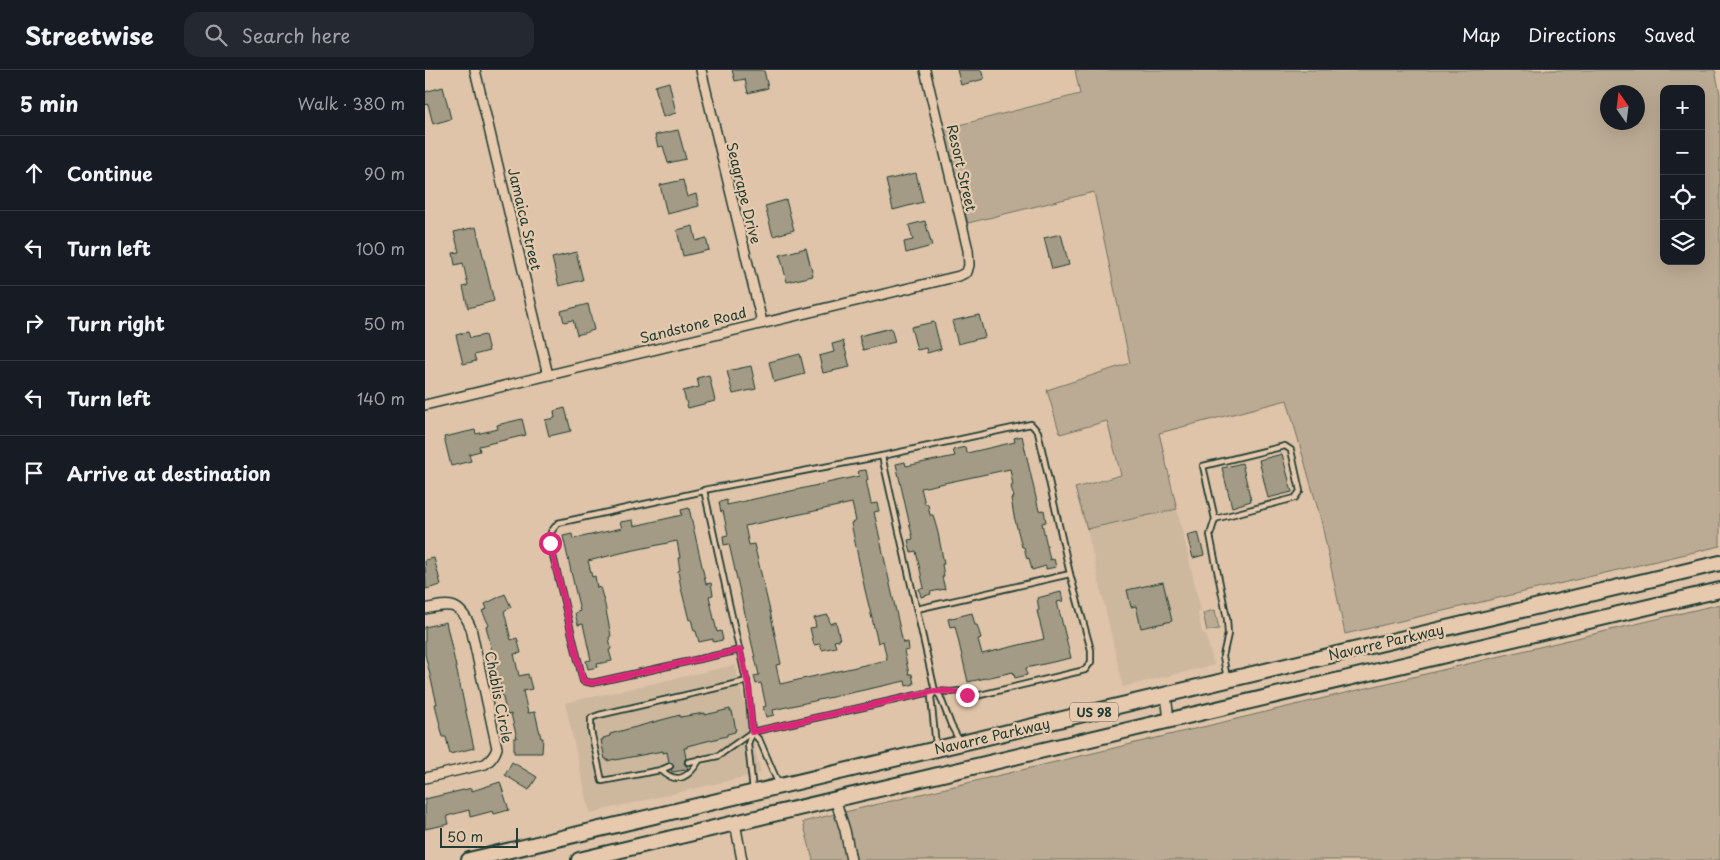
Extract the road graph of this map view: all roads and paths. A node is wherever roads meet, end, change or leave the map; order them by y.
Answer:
1 (475, 70) edge
2 (701, 70) edge
3 (925, 70) edge
4 (967, 272) joint
5 (762, 322) junction
6 (548, 375) junction
7 (425, 405) edge
8 (882, 456) junction
9 (704, 491) junction
10 (1215, 519) junction
11 (1720, 563) edge
12 (1071, 574) junction
13 (1720, 590) edge
14 (425, 609) edge
15 (917, 609) junction
16 (740, 650) junction
17 (1227, 680) junction
18 (747, 681) junction
19 (935, 691) junction
20 (1166, 695) junction
21 (1169, 720) junction
22 (752, 732) junction
23 (961, 744) junction
24 (937, 749) junction
25 (700, 760) junction
26 (688, 762) dead end
27 (670, 766) dead end
28 (661, 770) junction
29 (425, 778) edge
30 (780, 786) junction
31 (754, 792) junction
32 (835, 799) junction
33 (735, 823) junction
34 (469, 860) edge
35 (579, 860) edge
36 (742, 860) edge
37 (851, 860) edge

1 - 6 street, Jamaica Street
2 - 5 street, Seagrape Drive
3 - 4 street, Resort Street
4 - 5 street, Sandstone Road
5 - 6 street, Sandstone Road
6 - 7 street, Sandstone Road
8 - 9 lane
8 - 12 lane
8 - 15 lane
9 - 16 lane
9 - 16 lane
10 - 10 lane
10 - 17 lane
11 - 17 highway, Navarre Parkway / US 98
12 - 15 lane
12 - 19 lane
13 - 21 highway, Navarre Parkway / US 98
14 - 29 street, Chablis Circle
15 - 19 lane
16 - 18 lane
17 - 20 highway, Navarre Parkway / US 98
18 - 22 lane
18 - 28 lane
19 - 22 lane
19 - 23 lane
19 - 24 lane
20 - 21 street
20 - 23 highway, Navarre Parkway / US 98
21 - 32 highway, Navarre Parkway / US 98
22 - 25 lane
22 - 30 lane
22 - 31 lane
23 - 24 highway, Navarre Parkway / US 98
24 - 30 highway, Navarre Parkway / US 98
25 - 26 lane
25 - 28 lane
27 - 28 lane
30 - 31 highway, Navarre Parkway / US 98
31 - 34 highway, Navarre Parkway / US 98
32 - 33 highway, Navarre Parkway / US 98
32 - 37 street
33 - 35 highway, Navarre Parkway / US 98
33 - 36 street

